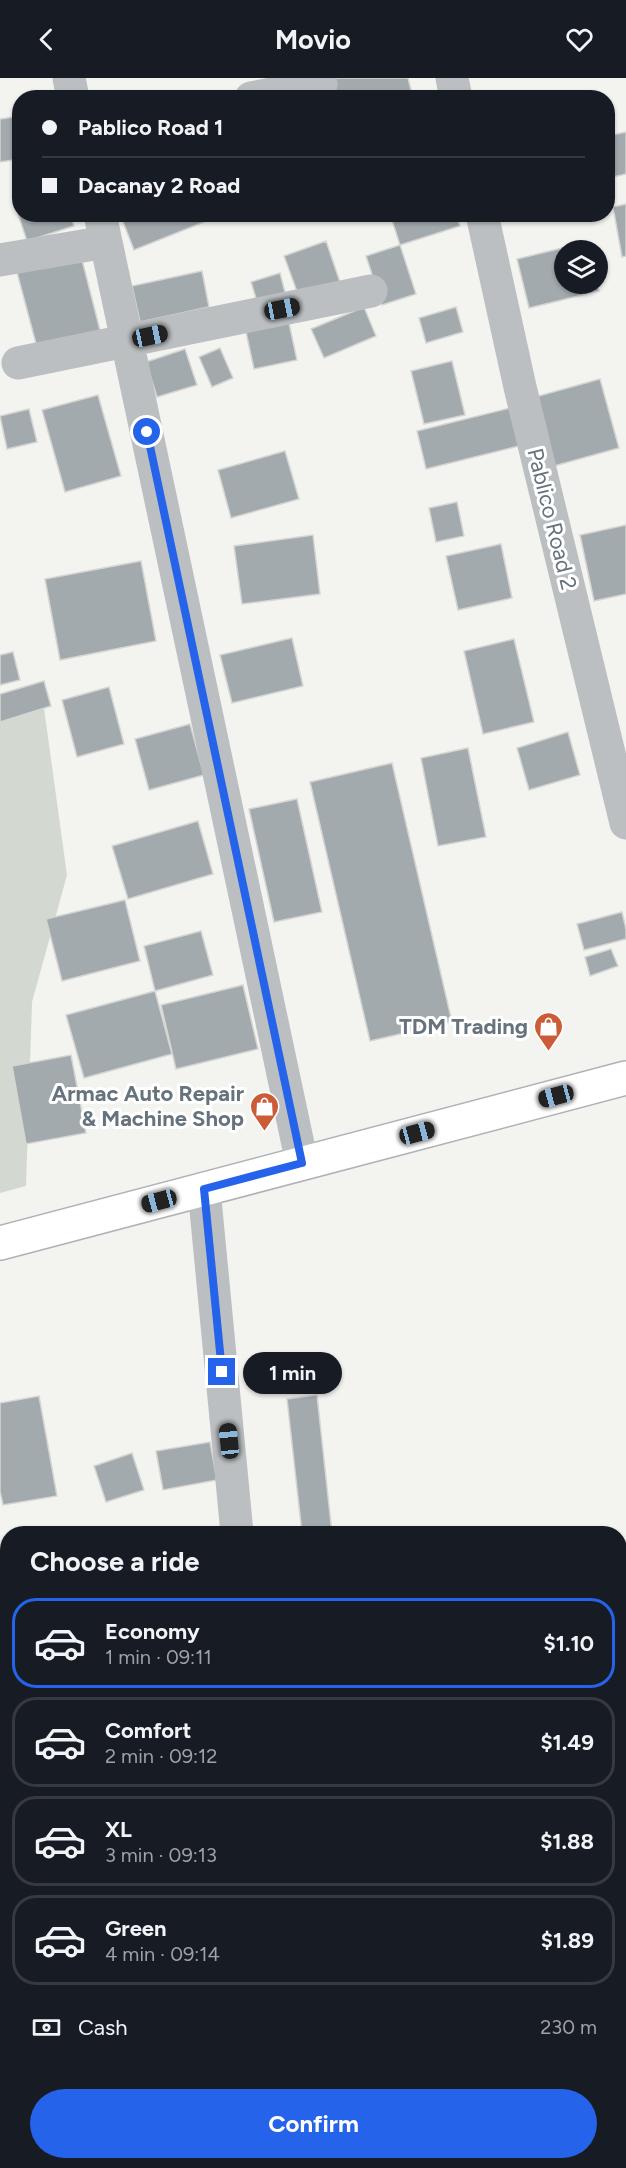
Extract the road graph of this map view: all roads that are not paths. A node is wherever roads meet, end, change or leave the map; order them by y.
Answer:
1 (321, 84) dead end
2 (291, 90) edge
3 (484, 222) edge
4 (103, 228) edge
5 (0, 260) edge
6 (371, 291) dead end
7 (127, 340) junction
8 (18, 363) dead end
9 (626, 823) edge
10 (626, 1078) edge
11 (302, 1163) junction
12 (204, 1189) junction
13 (0, 1243) edge
14 (236, 1526) edge

1 - 2 street
3 - 9 street, Pablico Road 2
4 - 5 street
4 - 7 street
6 - 7 street
7 - 8 street
7 - 11 street
10 - 11 main road
11 - 12 main road
12 - 13 main road
12 - 14 street

